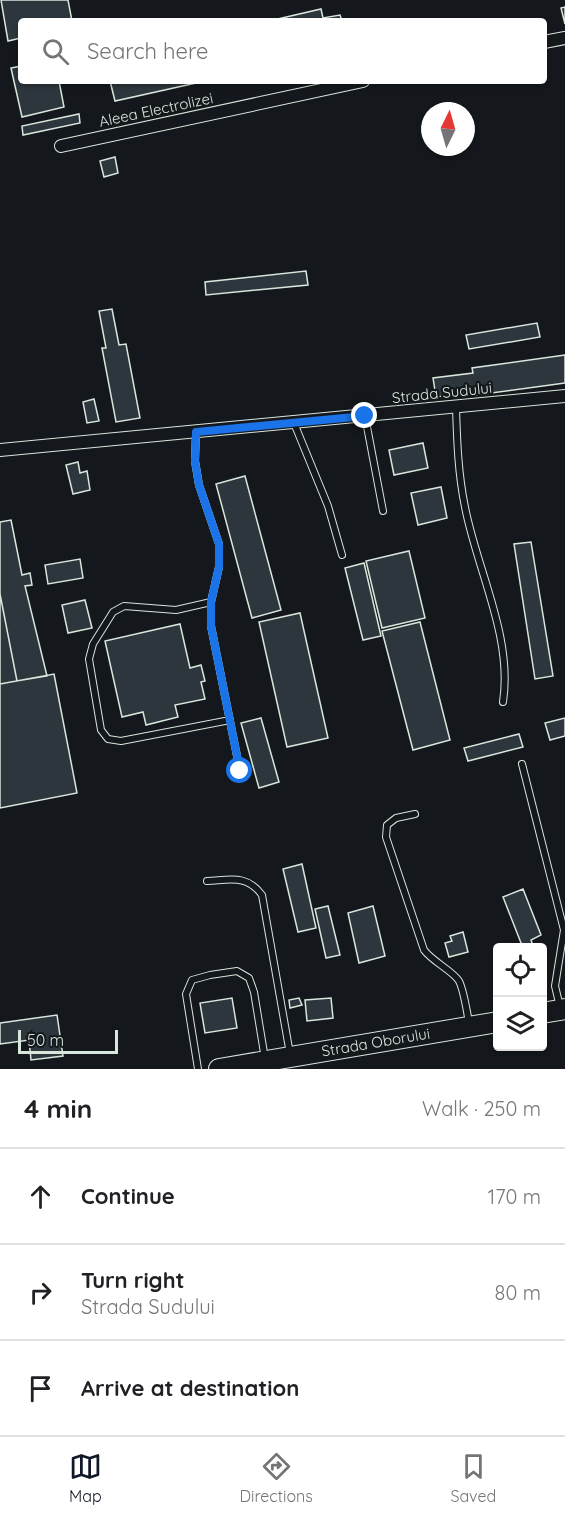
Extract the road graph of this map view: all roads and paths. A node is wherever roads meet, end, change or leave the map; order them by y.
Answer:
1 (565, 38) edge
2 (547, 41) edge
3 (349, 84) edge
4 (61, 146) dead end
5 (565, 396) edge
6 (456, 407) junction
7 (365, 416) junction
8 (294, 423) junction
9 (196, 432) junction
10 (0, 450) edge
11 (383, 510) dead end
12 (342, 555) dead end
13 (211, 602) junction
14 (503, 702) dead end
15 (230, 720) junction
16 (522, 764) dead end
17 (240, 771) dead end
18 (416, 814) dead end
19 (207, 881) dead end
20 (556, 1011) edge
21 (493, 1023) edge
22 (470, 1027) junction
23 (290, 1057) junction
24 (265, 1061) junction
25 (198, 1069) edge
26 (219, 1069) edge

1 - 2 street
3 - 4 street, Aleea Electrolizei
5 - 6 street, Strada Sudului
6 - 7 street, Strada Sudului
6 - 14 lane
7 - 8 street, Strada Sudului
7 - 11 lane
8 - 9 street, Strada Sudului
8 - 12 lane
9 - 10 street, Strada Sudului
9 - 13 lane
13 - 15 lane
13 - 15 lane
15 - 17 lane
16 - 20 lane
18 - 22 lane
19 - 23 lane
21 - 22 main road, Strada Oborului
22 - 23 main road, Strada Oborului
23 - 24 main road, Strada Oborului
24 - 25 lane
24 - 26 main road, Strada Oborului

